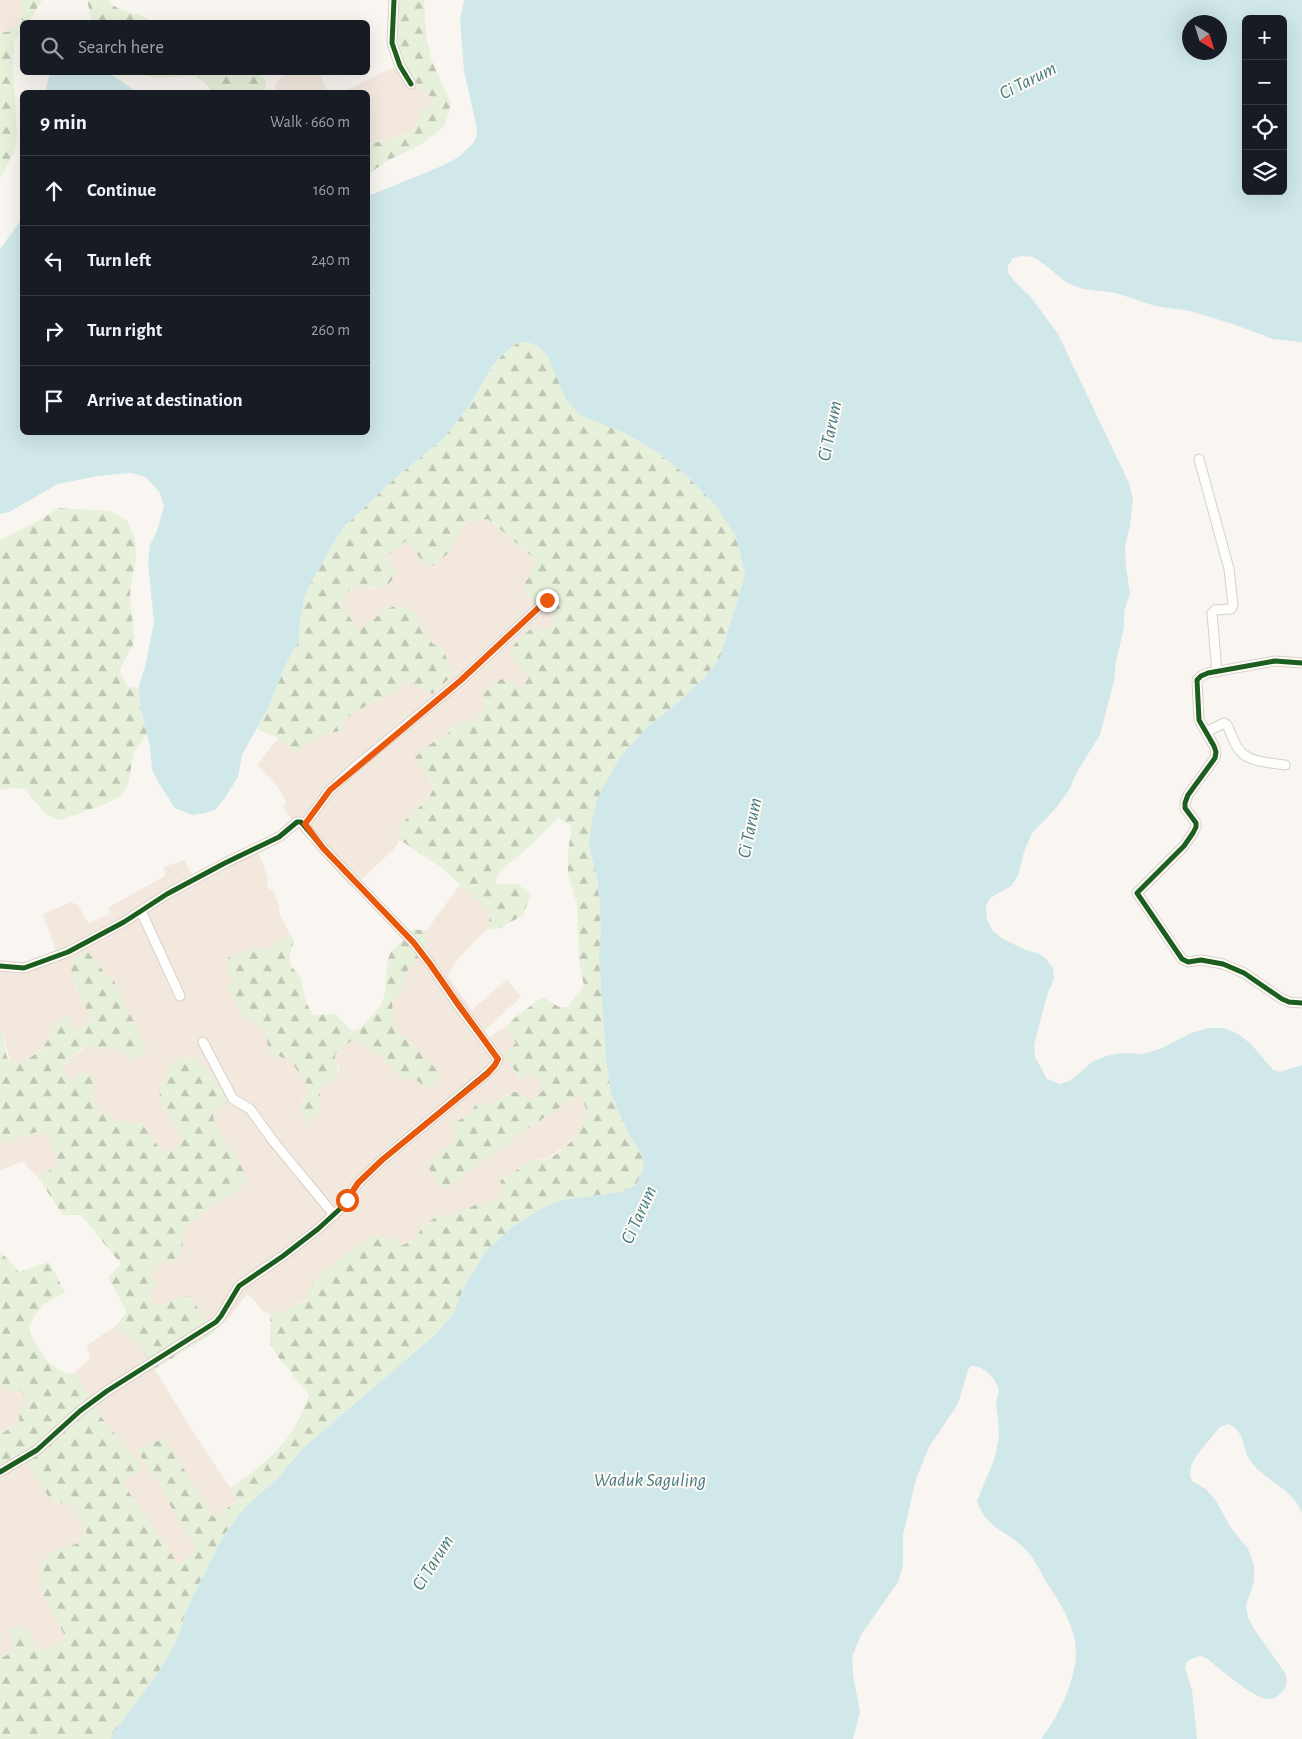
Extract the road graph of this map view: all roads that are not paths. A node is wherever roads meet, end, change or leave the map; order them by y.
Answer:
1 (394, 0) edge
2 (411, 84) dead end
3 (1199, 459) dead end
4 (547, 600) dead end
5 (1302, 663) edge
6 (1217, 672) junction
7 (1206, 732) junction
8 (1285, 765) dead end
9 (305, 824) junction
10 (141, 911) junction
11 (0, 966) edge
12 (180, 996) dead end
13 (1302, 1003) edge
14 (203, 1042) dead end
15 (334, 1215) junction
16 (0, 1472) edge

1 - 2 street
3 - 6 street
4 - 9 street
5 - 6 street
6 - 7 street
7 - 8 street
7 - 13 street
9 - 10 street
9 - 15 street
10 - 11 street
10 - 12 street
14 - 15 street
15 - 16 street

